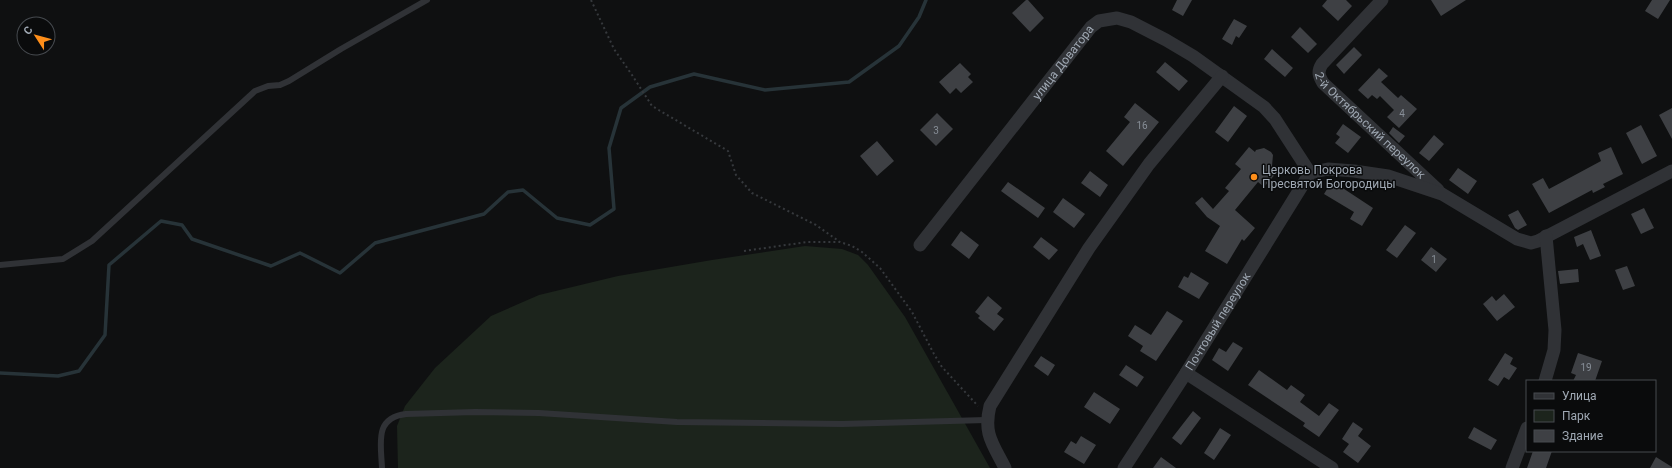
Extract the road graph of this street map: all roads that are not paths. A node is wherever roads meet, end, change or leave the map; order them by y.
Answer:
1 (427, 0) edge
2 (1382, 0) edge
3 (1222, 76) junction
4 (1672, 171) edge
5 (1310, 173) junction
6 (1442, 194) junction
7 (1546, 236) junction
8 (920, 245) dead end
9 (0, 265) edge
10 (1186, 374) junction
11 (1545, 380) edge
12 (986, 420) junction
13 (1526, 431) edge
14 (382, 468) edge
15 (1005, 468) edge
16 (1124, 468) edge
17 (1332, 468) edge
18 (1512, 468) edge

1 - 9 lane
2 - 6 street, 2-й Октябрьский переулок
3 - 5 street, улица Доватора
3 - 8 street, улица Доватора
3 - 12 street
4 - 7 street
5 - 6 street
5 - 10 street, Почтовый переулок
6 - 7 street
7 - 11 street
10 - 16 street, Почтовый переулок
10 - 17 street
12 - 14 lane
12 - 15 street
13 - 18 street

